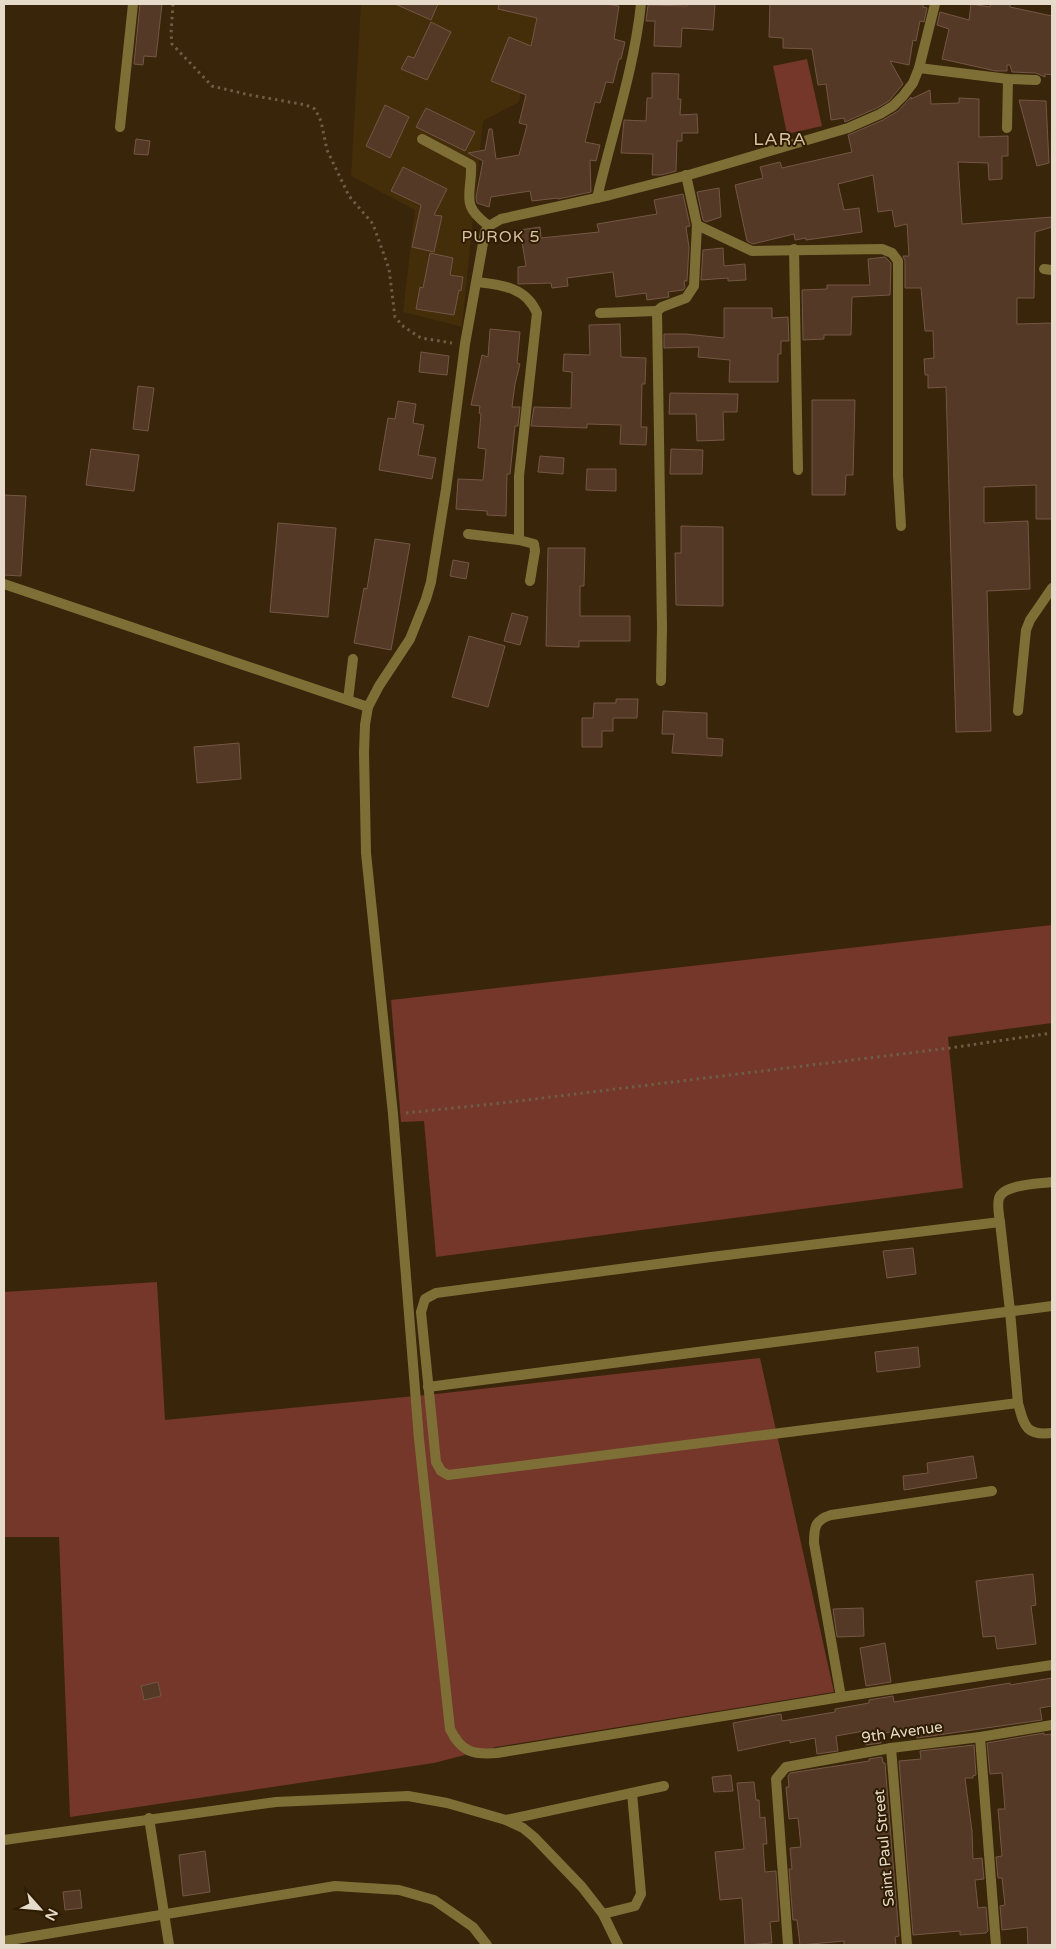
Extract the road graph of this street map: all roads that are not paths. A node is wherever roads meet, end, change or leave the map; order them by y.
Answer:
1 (132, 4) edge
2 (641, 4) edge
3 (935, 4) edge
4 (920, 68) junction
5 (1008, 79) junction
6 (1036, 80) dead end
7 (120, 127) dead end
8 (1008, 128) dead end
9 (422, 139) dead end
10 (686, 175) junction
11 (597, 198) junction
12 (697, 224) junction
13 (488, 226) junction
14 (794, 249) junction
15 (477, 282) junction
16 (657, 311) junction
17 (600, 313) dead end
18 (798, 470) dead end
19 (901, 526) dead end
20 (468, 534) dead end
21 (520, 540) junction
22 (530, 581) dead end
23 (4, 584) edge
24 (1052, 588) edge
25 (353, 659) dead end
26 (661, 681) dead end
27 (348, 700) junction
28 (368, 707) junction
29 (1018, 712) dead end
30 (1052, 1182) edge
31 (1000, 1222) junction
32 (1052, 1306) edge
33 (1010, 1311) junction
34 (428, 1387) junction
35 (1018, 1403) junction
36 (1052, 1433) edge
37 (992, 1491) dead end
38 (1052, 1665) edge
39 (840, 1697) junction
40 (1052, 1725) edge
41 (980, 1737) junction
42 (891, 1748) junction
43 (664, 1786) dead end
44 (632, 1793) junction
45 (148, 1818) junction
46 (506, 1820) junction
47 (4, 1840) edge
48 (603, 1914) junction
49 (163, 1916) junction
50 (4, 1941) edge
51 (169, 1945) edge
52 (487, 1945) edge
53 (618, 1945) edge
54 (788, 1945) edge
55 (908, 1945) edge
56 (996, 1945) edge

1 - 7 street
2 - 11 street
3 - 4 street
4 - 5 street
4 - 10 street
5 - 6 street
5 - 8 street
9 - 13 street
10 - 11 street
10 - 12 street
11 - 13 street
12 - 14 street
12 - 16 street
13 - 15 street
14 - 18 street
14 - 19 street
15 - 21 street
15 - 28 street
16 - 17 street
16 - 26 street
20 - 21 street
21 - 22 street
23 - 27 street
24 - 29 street
25 - 27 street
27 - 28 street
28 - 39 street
30 - 31 street
31 - 33 street
31 - 34 street
32 - 33 street
33 - 34 street
33 - 35 street
34 - 35 street
35 - 36 street
37 - 39 street
38 - 39 street
40 - 41 street, 9th Avenue
41 - 42 street, 9th Avenue
41 - 56 street
42 - 54 street, 9th Avenue
42 - 55 street, Saint Paul Street
43 - 44 street
44 - 46 street
44 - 48 street
45 - 46 street
45 - 47 street
45 - 49 street
46 - 48 street
48 - 53 street
49 - 50 street
49 - 51 street
49 - 52 street

